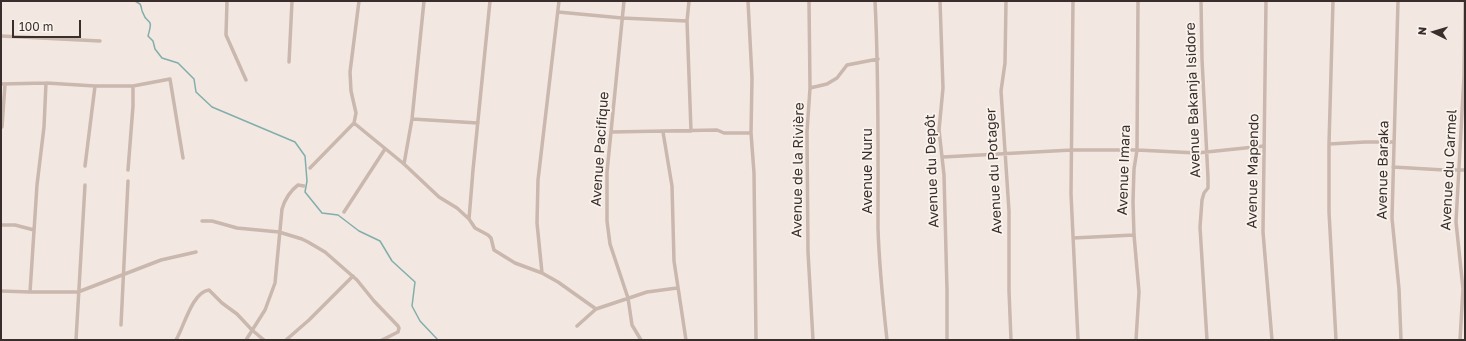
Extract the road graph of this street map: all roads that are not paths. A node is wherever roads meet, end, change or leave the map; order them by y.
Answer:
1 (227, 1) edge
2 (292, 1) edge
3 (359, 1) edge
4 (424, 1) edge
5 (490, 1) edge
6 (559, 1) edge
7 (624, 1) edge
8 (689, 1) edge
9 (748, 1) edge
10 (809, 1) edge
11 (875, 1) edge
12 (940, 1) edge
13 (1006, 1) edge
14 (1073, 1) edge
15 (1138, 1) edge
16 (1201, 1) edge
17 (1266, 1) edge
18 (1333, 1) edge
19 (1398, 1) edge
20 (1465, 1) edge
21 (558, 12) junction
22 (622, 18) junction
23 (688, 20) junction
24 (1, 36) edge
25 (100, 41) dead end
26 (878, 59) junction
27 (289, 62) dead end
28 (246, 80) dead end
29 (46, 83) junction
30 (3, 84) edge
31 (94, 86) junction
32 (134, 86) junction
33 (810, 88) junction
34 (412, 119) junction
35 (354, 123) junction
36 (478, 123) junction
37 (2, 127) edge
38 (691, 131) junction
39 (611, 132) junction
40 (663, 132) junction
41 (752, 133) junction
42 (1394, 142) junction
43 (1329, 144) junction
44 (1264, 146) junction
45 (385, 149) junction
46 (1072, 150) junction
47 (1137, 150) junction
48 (1207, 151) junction
49 (1005, 154) junction
50 (942, 157) junction
51 (183, 158) dead end
52 (404, 164) junction
53 (85, 166) dead end
54 (1393, 167) junction
55 (310, 168) dead end
56 (128, 170) dead end
57 (1460, 170) junction
58 (1465, 170) edge
59 (128, 182) dead end
60 (85, 185) dead end
61 (304, 186) dead end
62 (344, 212) dead end
63 (469, 220) junction
64 (202, 221) dead end
65 (1, 224) edge
66 (34, 230) junction
67 (280, 232) junction
68 (1134, 235) junction
69 (1073, 238) junction
70 (196, 252) dead end
71 (542, 273) junction
72 (124, 274) junction
73 (353, 276) junction
74 (678, 288) junction
75 (1464, 289) edge
76 (1, 291) edge
77 (30, 292) junction
78 (78, 292) junction
79 (628, 298) junction
80 (596, 309) junction
81 (121, 325) dead end
82 (577, 326) dead end
83 (252, 330) junction
84 (76, 340) edge
85 (176, 340) edge
86 (246, 340) edge
87 (264, 340) edge
88 (286, 340) edge
89 (382, 340) edge
90 (641, 340) edge
91 (686, 340) edge
92 (756, 340) edge
93 (813, 340) edge
94 (887, 340) edge
95 (947, 340) edge
96 (1011, 340) edge
97 (1078, 340) edge
98 (1136, 340) edge
99 (1206, 340) edge
100 (1272, 340) edge
101 (1336, 340) edge
102 (1401, 340) edge
103 (1460, 340) edge

1 - 28 street
2 - 27 street
3 - 35 street
4 - 34 street
5 - 36 street
6 - 21 street
7 - 22 street, Avenue Pacifique
8 - 23 street
9 - 41 street
10 - 33 street, Avenue de la Rivière
11 - 26 street, Avenue Nuru
12 - 50 street, Avenue du Depôt
13 - 49 street, Avenue du Potager
14 - 46 street
15 - 47 street, Avenue Imara
16 - 48 street, Avenue Bakanja Isidore
17 - 44 street, Avenue Mapendo
18 - 43 street
19 - 42 street, Avenue Baraka
20 - 57 street, Avenue du Carmel
21 - 22 street
21 - 71 street
22 - 23 street
22 - 39 street, Avenue Pacifique
23 - 38 street
24 - 25 street
26 - 33 street
26 - 94 street, Avenue Nuru
29 - 30 street
29 - 31 street
29 - 66 street
30 - 37 street
31 - 32 street
31 - 53 street
32 - 51 street
32 - 56 street
33 - 93 street, Avenue de la Rivière
34 - 36 street
34 - 52 street
35 - 45 street
35 - 55 street
36 - 63 street
38 - 40 street
38 - 41 street
39 - 40 street
39 - 79 street, Avenue Pacifique
40 - 74 street
41 - 92 street
42 - 43 street
42 - 54 street, Avenue Baraka
43 - 101 street
44 - 48 street
44 - 100 street, Avenue Mapendo
45 - 52 street
45 - 62 street
46 - 47 street
46 - 49 street
46 - 69 street
47 - 48 street
47 - 68 street, Avenue Imara
48 - 99 street, Avenue Bakanja Isidore
49 - 50 street
49 - 96 street, Avenue du Potager
50 - 95 street, Avenue du Depôt
52 - 63 street
54 - 57 street
54 - 102 street, Avenue Baraka
57 - 58 street
57 - 75 street, Avenue du Carmel
59 - 72 street
60 - 78 street
61 - 67 street
63 - 71 street
64 - 67 street
65 - 66 street
66 - 77 street
67 - 73 street
67 - 83 street
68 - 69 street
68 - 98 street, Avenue Imara
69 - 97 street
70 - 72 street
71 - 80 street
72 - 78 street
72 - 81 street
73 - 88 street
73 - 89 street
74 - 79 street
74 - 91 street
75 - 103 street, Avenue du Carmel
76 - 77 street
77 - 78 street
78 - 84 street
79 - 80 street
79 - 90 street, Avenue Pacifique
80 - 82 street
83 - 85 street
83 - 86 street
83 - 87 street

